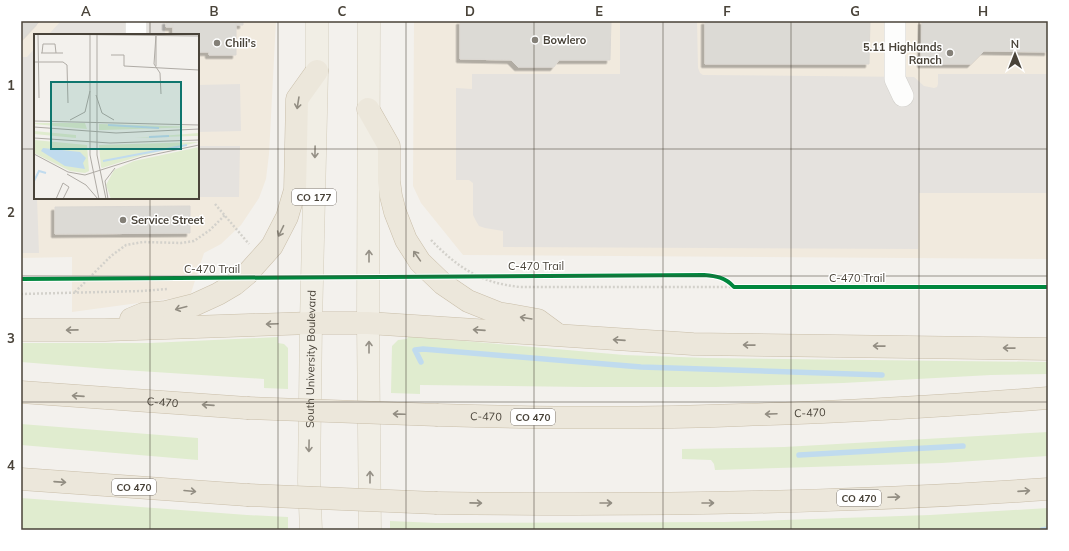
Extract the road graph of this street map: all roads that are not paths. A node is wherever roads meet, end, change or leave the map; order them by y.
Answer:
1 (136, 21) edge
2 (317, 21) edge
3 (369, 21) edge
4 (895, 21) edge
5 (136, 34) edge
6 (317, 70) junction
7 (903, 96) dead end
8 (368, 108) junction
9 (311, 323) junction
10 (368, 323) junction
11 (21, 330) edge
12 (105, 330) junction
13 (560, 336) junction
14 (1048, 349) edge
15 (21, 392) edge
16 (1048, 398) edge
17 (21, 479) edge
18 (1048, 489) edge
19 (311, 530) edge
20 (370, 530) edge

1 - 5 lane
2 - 6 main road, South University Boulevard / CO 177
3 - 8 main road
4 - 7 lane
6 -> 9 main road, South University Boulevard / CO 177
6 -> 12 highway
10 -> 8 main road
13 -> 8 highway
9 - 10 highway
9 -> 12 highway
9 -> 19 main road, South University Boulevard / CO 177
13 -> 10 highway
20 -> 10 main road
12 -> 11 highway
14 -> 13 highway
16 -> 15 highway, C-470 / CO 470, bridge
17 -> 18 highway, CO 470, bridge

